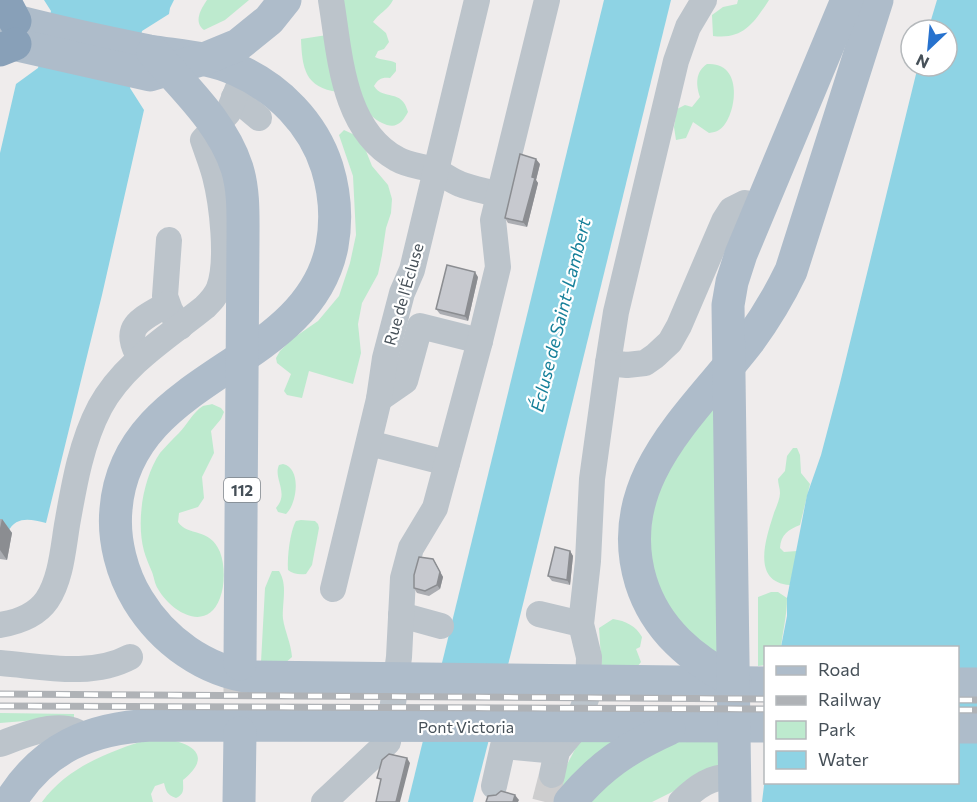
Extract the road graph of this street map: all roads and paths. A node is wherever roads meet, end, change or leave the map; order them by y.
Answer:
1 (285, 0) edge
2 (331, 0) edge
3 (477, 0) edge
4 (548, 0) edge
5 (704, 0) edge
6 (847, 0) edge
7 (877, 0) edge
8 (19, 33) edge
9 (204, 59) junction
10 (150, 64) junction
11 (239, 85) junction
12 (259, 118) dead end
13 (216, 126) junction
14 (436, 171) junction
15 (500, 195) junction
16 (760, 208) junction
17 (169, 240) dead end
18 (167, 304) junction
19 (180, 327) junction
20 (480, 341) junction
21 (140, 358) junction
22 (608, 363) junction
23 (379, 399) junction
24 (369, 443) junction
25 (447, 463) junction
26 (333, 589) dead end
27 (539, 614) dead end
28 (401, 615) junction
29 (581, 624) junction
30 (0, 625) edge
31 (441, 626) dead end
32 (130, 657) dead end
33 (0, 663) edge
34 (240, 664) tunnel mouth
35 (740, 679) edge
36 (959, 684) edge
37 (977, 684) edge
38 (673, 726) junction
39 (764, 726) edge
40 (959, 727) edge
41 (977, 727) edge
42 (240, 733) tunnel mouth
43 (84, 737) junction
44 (0, 744) edge
45 (494, 786) dead end
46 (734, 790) edge
47 (10, 802) edge
48 (238, 802) edge
49 (324, 802) edge
50 (570, 802) tunnel mouth
51 (681, 802) edge

1 - 9 main road
2 - 14 lane
3 - 14 lane, Rue de l'Écluse
4 - 15 lane
5 - 22 lane
6 - 16 main road
7 - 35 main road
8 - 10 main road
9 - 10 main road
9 - 11 main road
10 - 13 main road, 112
11 - 12 lane
11 - 13 lane
11 - 35 main road
13 - 19 lane
13 - 34 main road, 112
14 - 15 lane
14 - 23 lane, Rue de l'Écluse
15 - 20 lane
16 - 22 lane
16 - 46 main road
17 - 18 lane
18 - 19 lane
18 - 21 lane
19 - 21 lane
20 - 23 lane
20 - 25 lane
21 - 30 lane
22 - 29 lane
23 - 24 lane, Rue de l'Écluse
24 - 25 lane
24 - 26 lane, Rue de l'Écluse
25 - 28 lane
27 - 29 lane
28 - 31 lane
28 - 49 lane
29 - 45 lane
32 - 33 lane
36 - 37 main road
38 - 39 main road, Pont Victoria
38 - 43 main road, Pont Victoria
38 - 50 main road
40 - 41 main road
42 - 48 main road
43 - 44 lane
43 - 47 main road, Pont Victoria
46 - 51 lane

